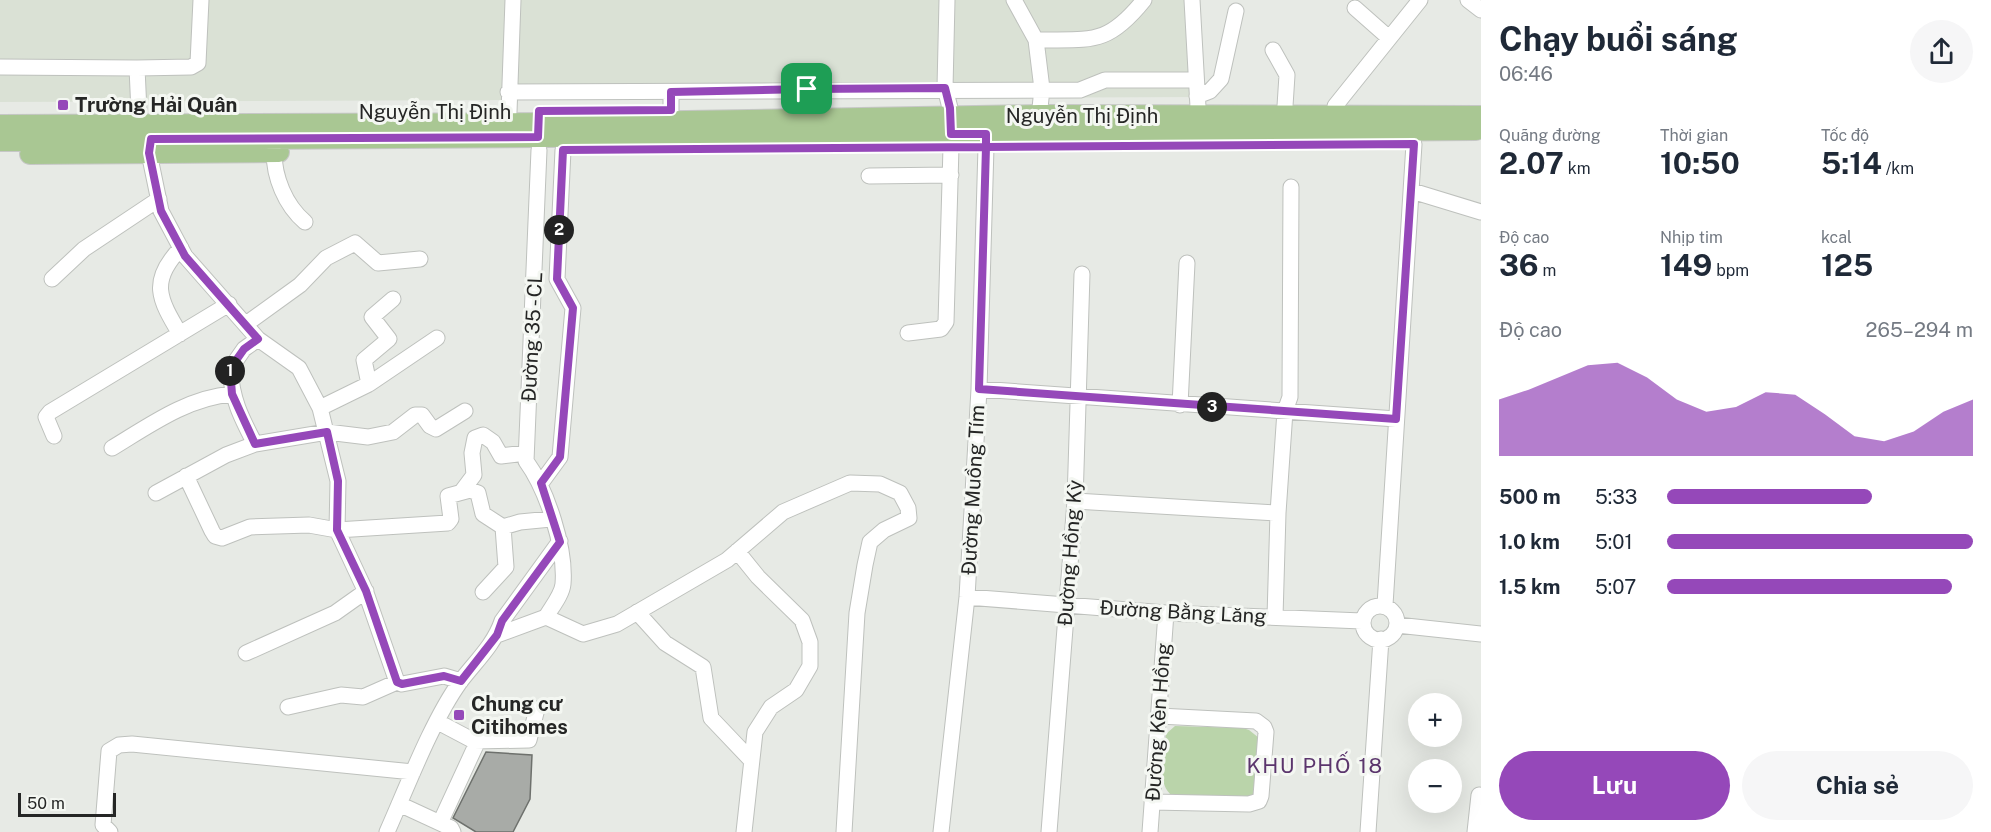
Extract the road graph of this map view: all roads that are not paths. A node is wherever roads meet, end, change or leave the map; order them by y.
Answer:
1 (201, 0) edge
2 (513, 0) edge
3 (947, 0) edge
4 (1014, 0) edge
5 (1144, 0) edge
6 (1192, 0) edge
7 (1420, 0) edge
8 (1468, 0) edge
9 (1355, 8) dead end
10 (1481, 10) edge
11 (1236, 11) dead end
12 (1389, 38) junction
13 (1036, 40) junction
14 (1273, 50) dead end
15 (0, 67) edge
16 (137, 68) junction
17 (1196, 80) junction
18 (945, 88) junction
19 (508, 92) junction
20 (671, 101) junction
21 (1040, 104) junction
22 (1481, 105) edge
23 (1198, 106) junction
24 (1286, 106) junction
25 (1332, 111) junction
26 (139, 112) junction
27 (509, 112) junction
28 (0, 113) edge
29 (1481, 116) edge
30 (0, 125) edge
31 (951, 126) junction
32 (986, 126) junction
33 (539, 130) junction
34 (1481, 130) edge
35 (563, 131) junction
36 (0, 141) edge
37 (1481, 143) edge
38 (1414, 144) junction
39 (150, 146) junction
40 (274, 152) junction
41 (0, 154) edge
42 (951, 175) junction
43 (869, 176) dead end
44 (1291, 187) dead end
45 (1412, 191) junction
46 (159, 199) junction
47 (1481, 212) edge
48 (305, 222) dead end
49 (181, 249) junction
50 (420, 260) dead end
51 (1187, 263) dead end
52 (1082, 274) dead end
53 (52, 279) dead end
54 (393, 299) dead end
55 (229, 304) junction
56 (246, 324) junction
57 (908, 333) dead end
58 (180, 334) junction
59 (437, 338) dead end
60 (258, 339) junction
61 (369, 384) junction
62 (979, 389) junction
63 (232, 394) junction
64 (1080, 398) junction
65 (1180, 405) junction
66 (320, 408) junction
67 (465, 411) dead end
68 (1285, 411) junction
69 (1396, 419) junction
70 (327, 432) junction
71 (54, 436) dead end
72 (255, 444) junction
73 (112, 448) dead end
74 (526, 453) junction
75 (186, 477) junction
76 (541, 483) junction
77 (462, 491) junction
78 (156, 493) dead end
79 (1075, 501) junction
80 (1278, 513) junction
81 (551, 519) junction
82 (503, 527) junction
83 (337, 530) junction
84 (560, 542) junction
85 (737, 552) junction
86 (366, 591) junction
87 (483, 592) dead end
88 (967, 597) junction
89 (1066, 604) junction
90 (1385, 605) junction
91 (637, 612) junction
92 (1167, 613) junction
93 (546, 617) junction
94 (1275, 617) junction
95 (1362, 621) junction
96 (1397, 625) junction
97 (1481, 633) edge
98 (497, 635) junction
99 (1381, 639) junction
100 (246, 653) dead end
101 (461, 681) junction
102 (397, 682) junction
103 (288, 707) dead end
104 (537, 709) dead end
105 (1159, 716) junction
106 (438, 722) junction
107 (474, 741) junction
108 (750, 759) junction
109 (414, 772) junction
110 (1479, 795) dead end
111 (1152, 802) junction
112 (399, 804) junction
113 (440, 823) junction
114 (110, 832) edge
115 (387, 832) edge
116 (453, 832) edge
117 (744, 832) edge
118 (844, 832) edge
119 (941, 832) edge
120 (1049, 832) edge
121 (1150, 832) edge
122 (1368, 832) edge
123 (1475, 832) edge

1 - 16 street
2 - 19 street
3 - 18 street
4 - 13 street
5 - 13 street
6 - 17 street
7 - 12 street
8 - 10 street
9 - 12 street
11 - 23 street
12 - 25 street
13 - 21 street
14 - 24 street
15 - 16 street
16 - 26 street
17 - 21 street
17 - 23 street
18 - 20 street
18 - 21 street
18 - 31 street
19 - 20 street
19 - 27 street
20 - 31 main road, Nguyễn Thị Định
20 - 35 main road, Nguyễn Thị Định
21 - 23 main road, Nguyễn Thị Định
21 - 32 main road, Nguyễn Thị Định
22 - 25 main road, Nguyễn Thị Định
23 - 24 main road, Nguyễn Thị Định
23 - 25 main road, Nguyễn Thị Định
24 - 25 main road, Nguyễn Thị Định
25 - 29 main road, Nguyễn Thị Định
26 - 27 main road, Nguyễn Thị Định
26 - 28 main road, Nguyễn Thị Định
27 - 33 main road, Nguyễn Thị Định
30 - 33 main road, Nguyễn Thị Định
31 - 32 main road, Nguyễn Thị Định
31 - 32 main road, Nguyễn Thị Định
31 - 35 main road, Nguyễn Thị Định
31 - 35 main road, Nguyễn Thị Định
31 - 42 street
32 - 34 main road, Nguyễn Thị Định
32 - 38 main road, Nguyễn Thị Định
32 - 62 street, Đường Muồng Tím
33 - 35 main road, Nguyễn Thị Định
33 - 35 main road, Nguyễn Thị Định
33 - 39 main road, Nguyễn Thị Định
33 - 40 main road, Nguyễn Thị Định
33 - 74 street, Đường 35 - CL
35 - 76 street, Đường 35 - CL
36 - 39 main road, Nguyễn Thị Định
37 - 38 main road, Nguyễn Thị Định
38 - 45 street
39 - 40 main road, Nguyễn Thị Định
39 - 41 main road, Nguyễn Thị Định
39 - 46 street
40 - 48 street
42 - 43 street
42 - 57 street
44 - 68 street
45 - 47 street
45 - 69 street
46 - 49 street
46 - 53 street
49 - 55 street
49 - 58 street
50 - 56 street
51 - 65 street
52 - 64 street, Đường Hồng Kỳ
54 - 61 street
55 - 56 street
55 - 58 street
56 - 60 street
58 - 71 street
59 - 61 street
60 - 63 street
60 - 66 street
61 - 66 street
62 - 64 street
62 - 88 street, Đường Muồng Tím
63 - 72 street
63 - 73 street
64 - 65 street
64 - 79 street, Đường Hồng Kỳ
65 - 68 street
66 - 70 street
67 - 70 street
68 - 69 street
68 - 80 street
69 - 90 street
70 - 72 street
70 - 83 street
72 - 75 street
74 - 76 street, Đường 35 - CL
74 - 77 street
75 - 78 street
75 - 83 street
76 - 81 street, Đường 35 - CL
77 - 82 street
77 - 83 street
79 - 80 street
79 - 89 street, Đường Hồng Kỳ
80 - 94 street
81 - 82 street
81 - 84 street, Đường 35 - CL
82 - 87 street
83 - 86 street
84 - 93 street, Đường 35 - CL
84 - 98 street
85 - 91 street
85 - 108 street
85 - 118 street
86 - 100 street
86 - 102 street
88 - 89 street, Đường Bằng Lăng
88 - 119 street, Đường Muồng Tím
89 - 92 street, Đường Bằng Lăng
89 - 120 street, Đường Hồng Kỳ
90 - 95 street
90 - 96 street
91 - 93 street
91 - 108 street
92 - 94 street, Đường Bằng Lăng
92 - 105 street, Đường Kèn Hồng
93 - 98 street
94 - 95 street, Đường Bằng Lăng
95 - 99 street
96 - 97 street
96 - 99 street
98 - 101 street
99 - 122 street
101 - 102 street
101 - 106 street
102 - 103 street
104 - 107 street
105 - 111 street, Đường Kèn Hồng
105 - 111 street
106 - 107 street
106 - 109 street
107 - 113 street
108 - 117 street
109 - 112 street
109 - 114 street
110 - 123 street
111 - 121 street, Đường Kèn Hồng
112 - 113 street
112 - 115 street
113 - 116 street

